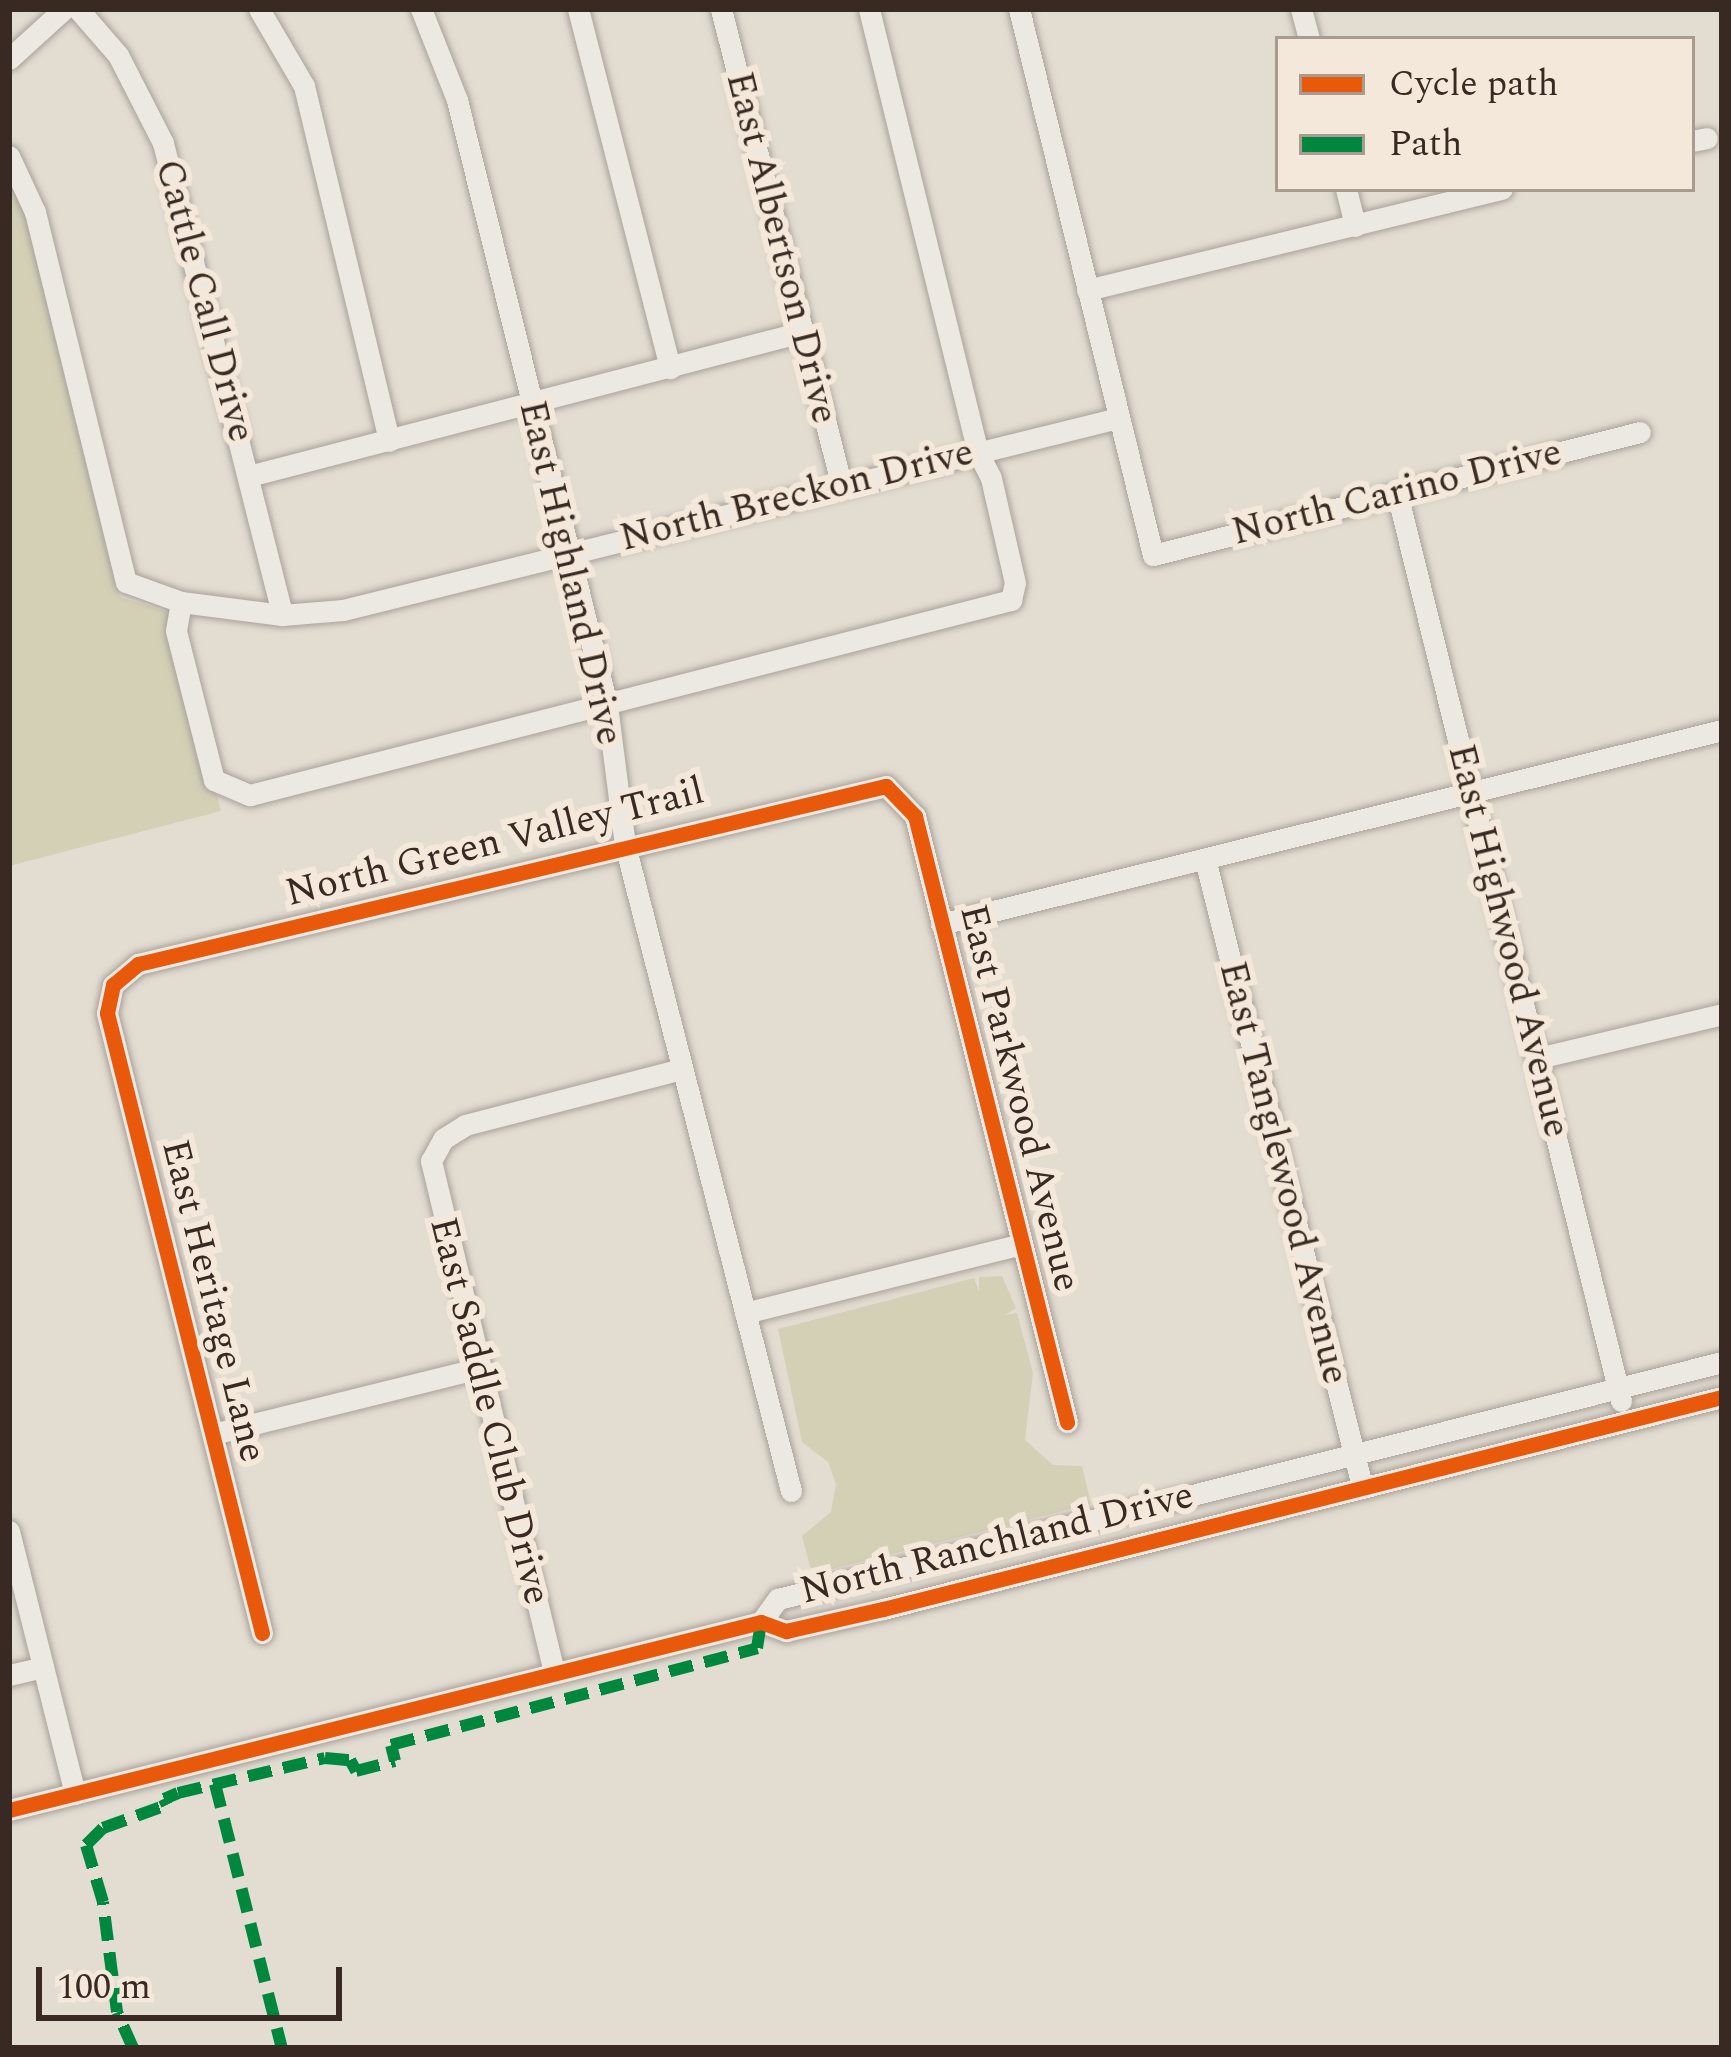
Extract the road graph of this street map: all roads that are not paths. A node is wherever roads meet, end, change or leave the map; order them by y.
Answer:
1 (64, 9) edge
2 (78, 9) edge
3 (259, 9) edge
4 (421, 9) edge
5 (578, 9) edge
6 (721, 9) edge
7 (869, 9) edge
8 (1019, 9) edge
9 (9, 59) edge
10 (9, 156) edge
11 (1347, 192) edge
12 (1490, 192) edge
13 (1355, 226) junction
14 (1087, 290) junction
15 (802, 332) junction
16 (670, 368) junction
17 (530, 405) junction
18 (1118, 418) junction
19 (1640, 432) dead end
20 (389, 441) junction
21 (978, 453) junction
22 (249, 476) junction
23 (842, 486) junction
24 (1397, 493) junction
25 (568, 552) junction
26 (181, 602) junction
27 (283, 615) junction
28 (607, 705) junction
29 (1722, 730) edge
30 (1472, 793) junction
31 (898, 794) joint
32 (625, 845) junction
33 (1205, 859) junction
34 (941, 924) junction
35 (113, 985) joint
36 (1722, 1014) edge
37 (1538, 1058) junction
38 (682, 1069) junction
39 (1022, 1244) junction
40 (745, 1313) junction
41 (1722, 1362) edge
42 (478, 1368) junction
43 (1618, 1389) junction
44 (1722, 1397) edge
45 (1626, 1421) junction
46 (1067, 1422) dead end
47 (213, 1434) junction
48 (1353, 1452) junction
49 (1362, 1486) junction
50 (790, 1491) dead end
51 (9, 1532) edge
52 (761, 1622) junction
53 (262, 1633) dead end
54 (43, 1667) junction
55 (554, 1672) junction
56 (9, 1676) edge
57 (75, 1794) junction
58 (9, 1810) edge

1 - 9 street
2 - 22 street, Cattle Call Drive
3 - 20 street
4 - 17 street, East Highland Drive
5 - 16 street
6 - 15 street, East Albertson Drive
7 - 21 street
8 - 14 street
10 - 26 street, North Breckon Drive
11 - 13 street
12 - 13 street
13 - 14 street
14 - 18 street
15 - 16 street
15 - 23 street, East Albertson Drive
16 - 17 street
17 - 20 street
17 - 25 street, East Highland Drive
18 - 21 street, North Breckon Drive
18 - 24 street, North Carino Drive
19 - 24 street, North Carino Drive
20 - 22 street
21 - 23 street, North Breckon Drive
21 - 28 street
22 - 27 street, Cattle Call Drive
23 - 25 street, North Breckon Drive
24 - 30 street, East Highwood Avenue
25 - 27 street, North Breckon Drive
25 - 28 street, East Highland Drive
26 - 27 street, North Breckon Drive
26 - 28 street
28 - 32 street, East Highland Drive
29 - 30 street
30 - 33 street
30 - 37 street, East Highwood Avenue
31 - 32 street, North Green Valley Trail
31 - 34 street, East Parkwood Avenue
32 - 35 street, North Green Valley Trail
32 - 38 street, East Highland Drive
33 - 34 street
33 - 48 street, East Tanglewood Avenue
34 - 39 street, East Parkwood Avenue
35 - 47 street, East Heritage Lane
36 - 37 street
37 - 43 street, East Highwood Avenue
38 - 40 street, East Highland Drive
38 - 42 street, East Saddle Club Drive
39 - 40 street
39 - 46 street, East Parkwood Avenue
40 - 50 street, East Highland Drive
41 - 43 street, North Ranchland Drive
42 - 47 street
42 - 55 street, East Saddle Club Drive
43 - 45 street, East Highwood Avenue
43 - 48 street, North Ranchland Drive
44 - 45 street, North Ranchland Drive
45 - 49 street, North Ranchland Drive
47 - 53 street, East Heritage Lane
48 - 49 street, East Tanglewood Avenue
48 - 52 street, North Ranchland Drive
49 - 52 street, North Ranchland Drive
51 - 54 street
52 - 55 street, North Ranchland Drive
54 - 56 street
54 - 57 street
55 - 57 street, North Ranchland Drive
57 - 58 street, North Ranchland Drive

